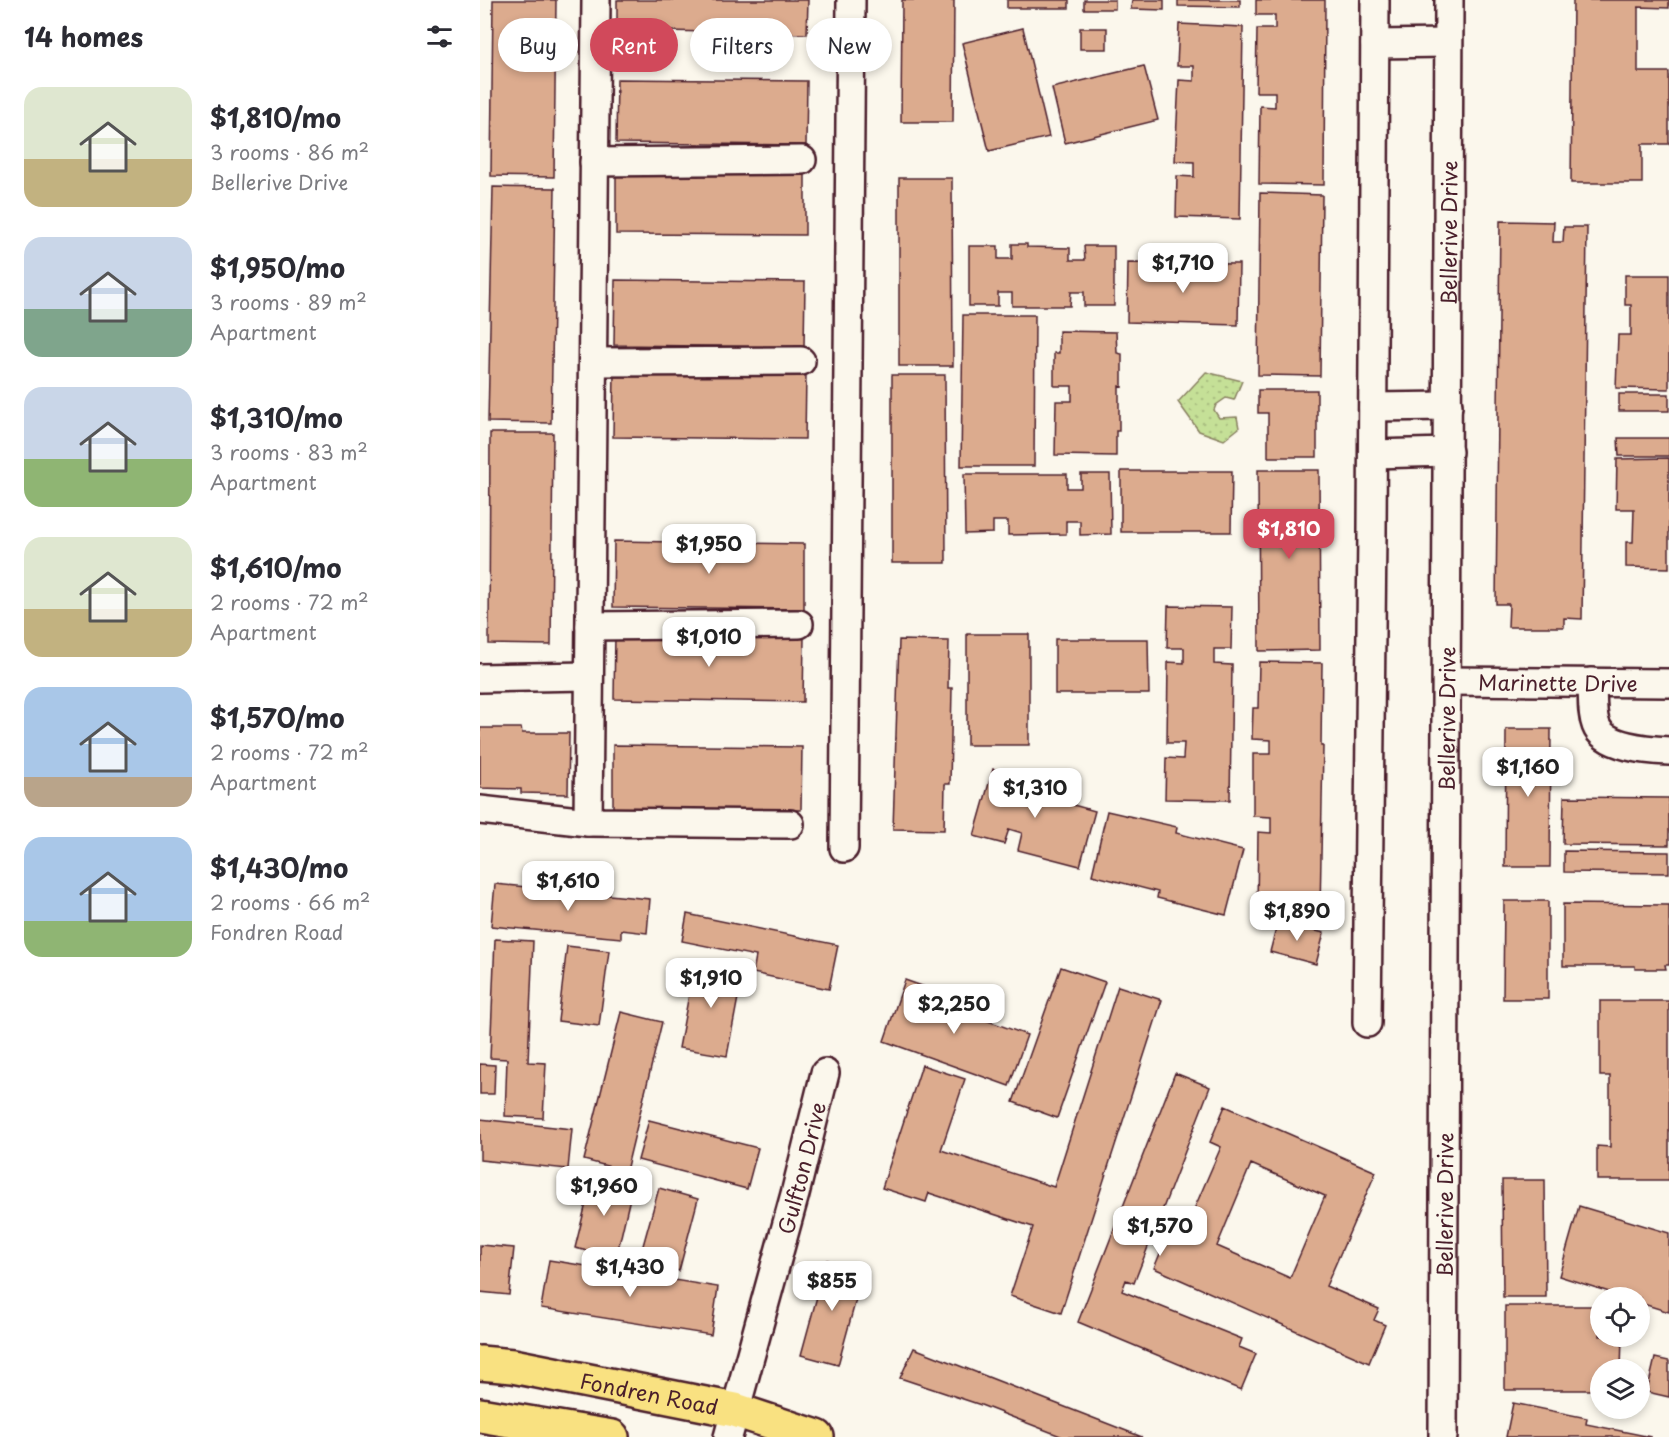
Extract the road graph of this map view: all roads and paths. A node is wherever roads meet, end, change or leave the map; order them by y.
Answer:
1 (596, 0) edge
2 (851, 0) edge
3 (1375, 0) edge
4 (1449, 0) edge
5 (1375, 44) junction
6 (1448, 44) junction
7 (802, 160) dead end
8 (594, 162) junction
9 (801, 361) dead end
10 (592, 362) junction
11 (1448, 406) junction
12 (1373, 407) junction
13 (1448, 452) junction
14 (1373, 454) junction
15 (799, 624) dead end
16 (590, 626) junction
17 (589, 676) junction
18 (480, 678) edge
19 (1447, 681) junction
20 (1592, 682) junction
21 (1669, 682) edge
22 (1669, 751) edge
23 (480, 810) edge
24 (588, 822) junction
25 (790, 824) dead end
26 (844, 848) dead end
27 (1366, 1023) dead end
28 (825, 1073) dead end
29 (480, 1363) edge
30 (480, 1415) edge
31 (731, 1423) edge
32 (612, 1437) edge
33 (817, 1437) edge
34 (1443, 1437) edge

1 - 8 street
2 - 26 street
3 - 5 street
4 - 6 street, Bellerive Drive
5 - 6 street
5 - 12 street
6 - 11 street, Bellerive Drive
7 - 8 street
8 - 10 street
9 - 10 street
10 - 16 street
11 - 12 street
11 - 13 street, Bellerive Drive
12 - 14 street
13 - 14 street
13 - 19 street, Bellerive Drive
14 - 27 street
15 - 16 street
16 - 17 street
17 - 18 street
17 - 24 street
19 - 20 street, Marinette Drive
19 - 34 street, Bellerive Drive
20 - 21 street, Marinette Drive
20 - 22 street
23 - 24 street
24 - 25 street
28 - 31 street, Gulfton Drive
29 - 31 main road, Fondren Road
30 - 32 main road
31 - 33 main road, Fondren Road

